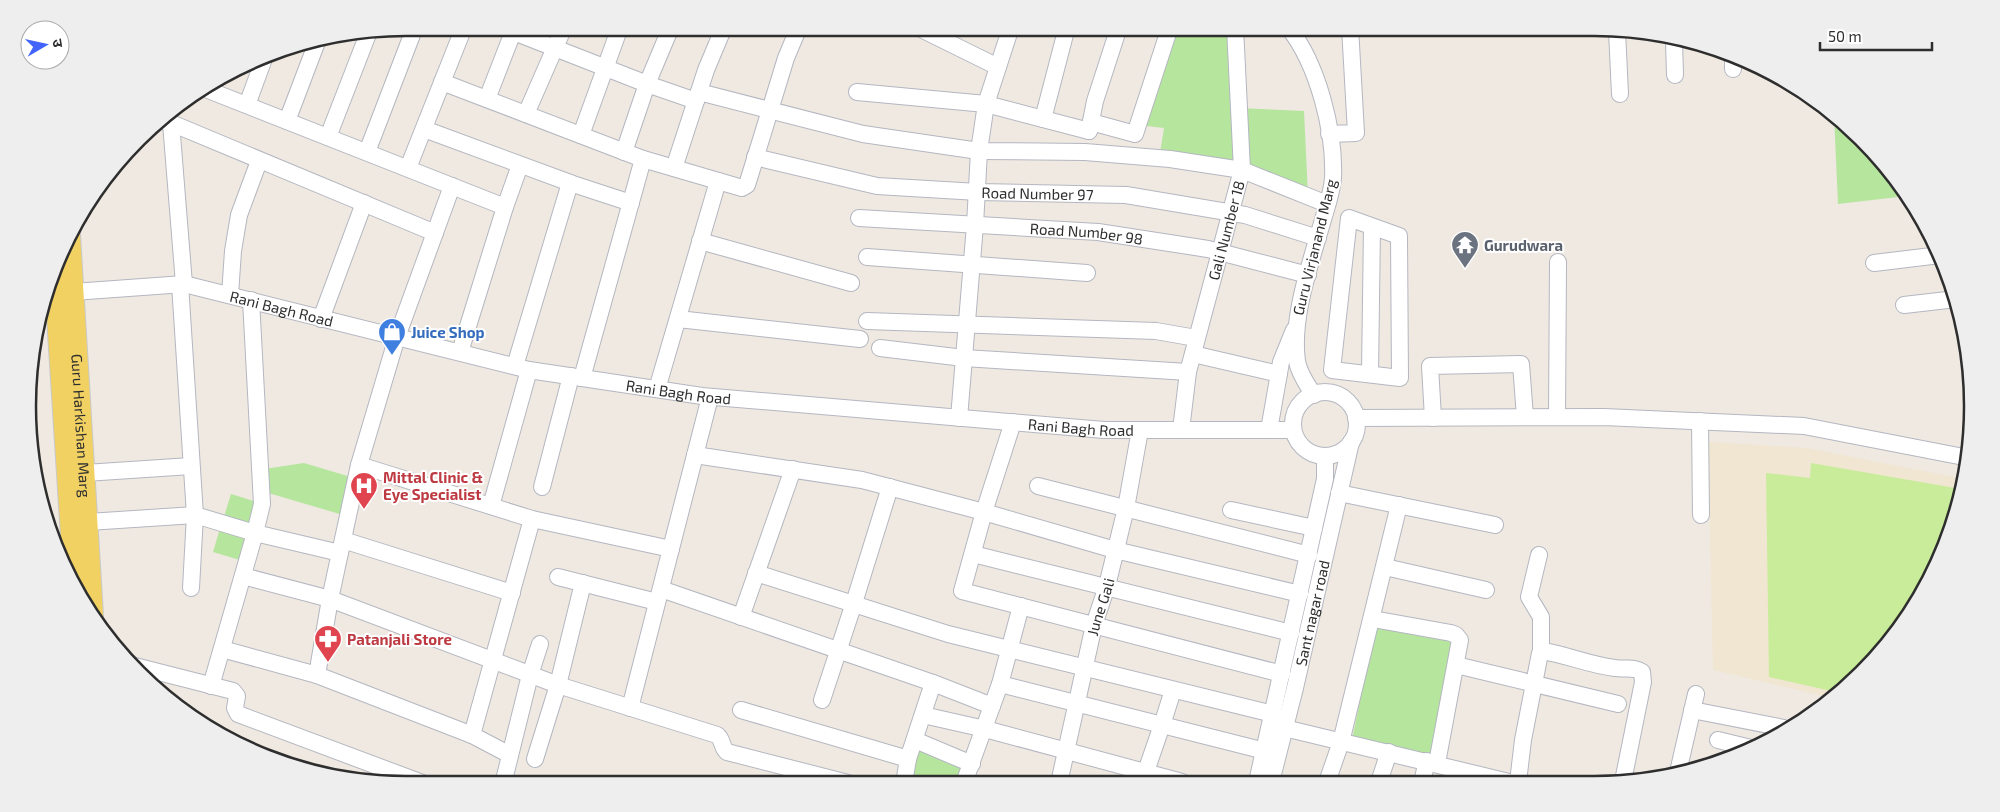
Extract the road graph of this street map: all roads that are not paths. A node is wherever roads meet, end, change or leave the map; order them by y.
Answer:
1 (412, 36) edge
2 (461, 36) edge
3 (508, 36) edge
4 (527, 36) edge
5 (560, 36) edge
6 (617, 36) edge
7 (668, 36) edge
8 (721, 36) edge
9 (796, 36) edge
10 (934, 36) edge
11 (1008, 36) edge
12 (1065, 36) edge
13 (1116, 36) edge
14 (1167, 36) edge
15 (1235, 36) edge
16 (1295, 36) edge
17 (1350, 36) edge
18 (1617, 37) edge
19 (366, 38) edge
20 (1674, 45) edge
21 (315, 48) edge
22 (555, 48) junction
23 (262, 65) edge
24 (604, 67) junction
25 (998, 67) junction
26 (1675, 75) dead end
27 (442, 82) junction
28 (647, 84) junction
29 (212, 92) edge
30 (857, 92) dead end
31 (1620, 94) dead end
32 (697, 96) junction
33 (487, 99) junction
34 (986, 104) junction
35 (247, 106) junction
36 (769, 110) junction
37 (526, 114) junction
38 (1043, 119) junction
39 (287, 121) junction
40 (168, 123) edge
41 (165, 125) edge
42 (1090, 127) junction
43 (424, 129) junction
44 (1329, 134) junction
45 (581, 135) junction
46 (328, 137) junction
47 (979, 151) junction
48 (367, 152) junction
49 (624, 152) junction
50 (1086, 152) junction
51 (755, 156) junction
52 (643, 159) junction
53 (259, 161) junction
54 (520, 165) junction
55 (408, 168) junction
56 (674, 168) junction
57 (1242, 170) junction
58 (718, 181) junction
59 (570, 183) junction
60 (452, 186) junction
61 (978, 192) junction
62 (631, 203) junction
63 (364, 204) junction
64 (1327, 204) junction
65 (505, 207) junction
66 (1230, 212) junction
67 (858, 218) dead end
68 (975, 225) junction
69 (1372, 227) junction
70 (435, 233) junction
71 (1318, 238) junction
72 (700, 241) junction
73 (1219, 252) junction
74 (1932, 256) edge
75 (866, 258) dead end
76 (1558, 262) dead end
77 (1874, 263) dead end
78 (972, 265) junction
79 (64, 266) edge
80 (1087, 273) dead end
81 (1308, 274) junction
82 (851, 283) dead end
83 (182, 284) junction
84 (58, 294) edge
85 (230, 295) junction
86 (251, 300) junction
87 (1948, 300) edge
88 (1904, 305) dead end
89 (321, 318) junction
90 (678, 319) junction
91 (867, 321) dead end
92 (966, 325) junction
93 (1295, 326) junction
94 (397, 337) junction
95 (1196, 338) junction
96 (860, 339) dead end
97 (880, 348) dead end
98 (460, 352) junction
99 (1193, 354) junction
100 (964, 358) junction
101 (522, 368) junction
102 (1332, 370) junction
103 (1188, 372) junction
104 (1279, 374) junction
105 (1370, 374) junction
106 (576, 377) junction
107 (657, 389) junction
108 (1312, 391) junction
109 (710, 397) junction
110 (1525, 417) junction
111 (1557, 417) junction
112 (959, 418) junction
113 (1356, 418) junction
114 (1433, 418) junction
115 (1700, 421) junction
116 (1013, 422) junction
117 (1140, 430) junction
118 (1181, 430) junction
119 (1270, 430) junction
120 (1293, 430) junction
121 (1351, 442) junction
122 (695, 455) junction
123 (1325, 456) junction
124 (1960, 457) edge
125 (191, 466) junction
126 (359, 466) junction
127 (793, 469) junction
128 (85, 473) junction
129 (1038, 486) dead end
130 (542, 487) dead end
131 (890, 487) junction
132 (1340, 493) junction
133 (1399, 505) junction
134 (491, 506) junction
135 (1126, 508) junction
136 (1231, 510) dead end
137 (984, 512) junction
138 (1701, 515) dead end
139 (196, 516) junction
140 (532, 519) junction
141 (88, 522) junction
142 (1495, 525) dead end
143 (1314, 528) junction
144 (255, 533) junction
145 (342, 546) junction
146 (671, 549) junction
147 (1115, 550) junction
148 (973, 554) junction
149 (1308, 554) junction
150 (1539, 555) dead end
151 (1385, 567) junction
152 (73, 568) edge
153 (756, 573) junction
154 (243, 576) junction
155 (558, 576) dead end
156 (583, 583) junction
157 (1107, 586) junction
158 (191, 588) dead end
159 (1486, 590) dead end
160 (512, 592) junction
161 (1300, 594) junction
162 (659, 596) junction
163 (330, 599) junction
164 (92, 601) edge
165 (854, 603) junction
166 (1021, 606) junction
167 (741, 617) junction
168 (1372, 619) junction
169 (1094, 625) junction
170 (1291, 633) junction
171 (540, 644) dead end
172 (222, 649) junction
173 (1009, 649) junction
174 (839, 651) junction
175 (1541, 652) junction
176 (492, 660) junction
177 (1456, 665) junction
178 (1084, 668) junction
179 (147, 669) edge
180 (1282, 674) junction
181 (530, 675) junction
182 (317, 676) junction
183 (934, 683) junction
184 (1000, 684) junction
185 (1534, 684) junction
186 (558, 685) junction
187 (211, 686) junction
188 (1173, 690) junction
189 (822, 700) dead end
190 (1077, 704) junction
191 (1618, 704) dead end
192 (992, 706) junction
193 (630, 708) junction
194 (740, 710) dead end
195 (923, 715) junction
196 (1276, 722) junction
197 (1162, 725) junction
198 (1778, 726) edge
199 (985, 728) junction
200 (472, 735) junction
201 (915, 740) junction
202 (1718, 740) dead end
203 (1341, 742) junction
204 (1741, 746) edge
205 (1065, 750) junction
206 (1265, 751) junction
207 (1389, 752) junction
208 (510, 755) junction
209 (535, 760) dead end
210 (908, 760) junction
211 (1432, 762) junction
212 (972, 764) junction
213 (1679, 766) edge
214 (1624, 774) edge
215 (403, 776) edge
216 (505, 776) edge
217 (821, 776) edge
218 (905, 776) edge
219 (967, 776) edge
220 (1060, 776) edge
221 (1140, 776) edge
222 (1143, 776) edge
223 (1259, 776) edge
224 (1272, 776) edge
225 (1329, 776) edge
226 (1381, 776) edge
227 (1425, 776) edge
228 (1466, 776) edge
229 (1519, 776) edge

1 - 48 street
2 - 27 street
3 - 33 street
4 - 22 street
5 - 22 street
6 - 24 street
7 - 28 street
8 - 32 street
9 - 36 street
10 - 25 street
11 - 25 street
12 - 38 street
13 - 42 street
14 - 42 street
15 - 57 street, Gali Number 18
16 - 44 street, Guru Virjanand Marg
17 - 44 street
18 - 31 street
19 - 46 street
20 - 26 street
21 - 39 street
22 - 24 street
22 - 37 street
23 - 35 street
24 - 28 street
24 - 45 street
25 - 34 street
27 - 33 street
27 - 43 street
28 - 32 street
28 - 49 street
29 - 35 street
30 - 34 street
32 - 36 street
32 - 56 street
33 - 37 street
34 - 38 street
34 - 47 street
35 - 39 street
36 - 47 street
36 - 51 street
37 - 45 street
38 - 42 street
39 - 46 street
40 - 53 street
41 - 83 street
42 - 50 street
43 - 54 street
43 - 55 street
44 - 64 street, Guru Virjanand Marg
45 - 49 street
46 - 48 street
47 - 50 street
47 - 61 street
48 - 55 street
49 - 52 street
50 - 57 street
51 - 58 street
51 - 61 street, Road Number 97
52 - 56 street
52 - 62 street
53 - 63 street
53 - 85 street
54 - 59 street
54 - 65 street
55 - 60 street
56 - 58 street
57 - 64 street
57 - 66 street, Gali Number 18
58 - 72 street
59 - 62 street
59 - 101 street
60 - 65 street
60 - 70 street
61 - 66 street, Road Number 97
61 - 68 street
62 - 106 street
63 - 70 street
63 - 89 street
64 - 71 street, Guru Virjanand Marg
65 - 98 street
66 - 71 street, Road Number 97
66 - 73 street, Gali Number 18
67 - 68 street, Road Number 98
68 - 73 street, Road Number 98
68 - 78 street
69 - 102 street
69 - 105 street
69 - 105 street
70 - 94 street
71 - 81 street, Guru Virjanand Marg
72 - 82 street
72 - 90 street
73 - 81 street, Road Number 98
73 - 95 street, Gali Number 18
74 - 77 street
75 - 78 street
76 - 111 street
78 - 80 street
78 - 92 street
79 - 84 main road, Guru Harkishan Marg
81 - 93 street, Guru Virjanand Marg
83 - 84 street, Rani Bagh Road
83 - 85 street, Rani Bagh Road
83 - 125 street
84 - 128 main road, Guru Harkishan Marg
84 - 152 main road, Guru Harkishan Marg
85 - 86 street, Rani Bagh Road
86 - 89 street, Rani Bagh Road
86 - 144 street
87 - 88 street
89 - 94 street, Rani Bagh Road
90 - 96 street
90 - 107 street
91 - 92 street
92 - 95 street
92 - 100 street
93 - 104 street, Guru Virjanand Marg
93 - 108 street, Guru Virjanand Marg
94 - 98 street, Rani Bagh Road
94 - 126 street
95 - 99 street, Gali Number 18
97 - 100 street
98 - 101 street, Rani Bagh Road
99 - 103 street, Gali Number 18
99 - 104 street
100 - 103 street
100 - 112 street
101 - 106 street, Rani Bagh Road
101 - 134 street
102 - 105 street
102 - 108 street
103 - 118 street, Gali Number 18
104 - 119 street, Guru Virjanand Marg
106 - 107 street, Rani Bagh Road
106 - 130 street
107 - 109 street, Rani Bagh Road
108 - 113 street
108 - 120 street
109 - 112 street, Rani Bagh Road
109 - 122 street
110 - 111 street
110 - 114 street
110 - 114 street
111 - 115 street
112 - 116 street, Rani Bagh Road
113 - 114 street
113 - 121 street
115 - 124 street
115 - 138 street
116 - 117 street, Rani Bagh Road
116 - 137 street
117 - 118 street, Rani Bagh Road
117 - 135 street, June Gali
118 - 119 street, Rani Bagh Road
119 - 120 street, Rani Bagh Road
120 - 123 street
121 - 123 street
121 - 132 street, Sant nagar road
122 - 127 street
122 - 146 street
123 - 143 street, Sant nagar road
125 - 128 street
125 - 139 street
126 - 134 street
126 - 145 street
127 - 131 street
127 - 153 street
128 - 141 main road, Guru Harkishan Marg
129 - 135 street
131 - 137 street
131 - 165 street
132 - 133 street
132 - 196 street, Sant nagar road
133 - 142 street
133 - 151 street
134 - 140 street
135 - 147 street, June Gali
135 - 149 street
136 - 143 street
137 - 147 street
137 - 148 street
139 - 141 street
139 - 144 street
139 - 158 street
140 - 146 street
140 - 160 street
141 - 164 main road, Guru Harkishan Marg
143 - 149 street, Sant nagar road
144 - 145 street
144 - 154 street
145 - 160 street
145 - 163 street
146 - 162 street
147 - 157 street, June Gali
147 - 161 street
148 - 157 street
148 - 166 street
149 - 161 street, Sant nagar road
150 - 175 street
151 - 159 street
151 - 168 street
153 - 165 street
153 - 167 street
154 - 163 street
154 - 172 street
155 - 156 street
156 - 162 street
156 - 186 street
157 - 169 street, June Gali
157 - 170 street
160 - 176 street
161 - 170 street, Sant nagar road
162 - 167 street
162 - 193 street
163 - 176 street
163 - 182 street
165 - 173 street
165 - 174 street
166 - 169 street
166 - 173 street
167 - 174 street
168 - 177 street
168 - 203 street
169 - 178 street, June Gali
169 - 180 street
170 - 180 street, Sant nagar road
171 - 181 street
172 - 182 street
172 - 187 street
173 - 178 street
173 - 184 street
174 - 183 street
174 - 189 street
175 - 185 street
175 - 214 street
176 - 181 street
176 - 200 street
177 - 185 street
177 - 211 street
178 - 188 street
178 - 190 street, June Gali
179 - 187 street
180 - 196 street, Sant nagar road
181 - 186 street
181 - 208 street
182 - 200 street
183 - 192 street
183 - 195 street
184 - 190 street
184 - 192 street
185 - 191 street
185 - 229 street
186 - 193 street
186 - 209 street
187 - 215 street
188 - 196 street
188 - 197 street
190 - 197 street
190 - 205 street, June Gali
192 - 199 street
193 - 217 street
194 - 210 street
195 - 199 street
195 - 201 street
196 - 203 street
196 - 206 street, Sant nagar road
196 - 224 street, Sant nagar road
197 - 206 street
197 - 222 street
198 - 213 street
199 - 205 street
199 - 212 street
200 - 208 street
201 - 210 street
201 - 212 street
202 - 204 street
203 - 207 street
203 - 225 street
205 - 220 street, June Gali
205 - 221 street
206 - 223 street, Sant nagar road
207 - 211 street
207 - 226 street
208 - 216 street
210 - 218 street
211 - 227 street
211 - 228 street
212 - 219 street

